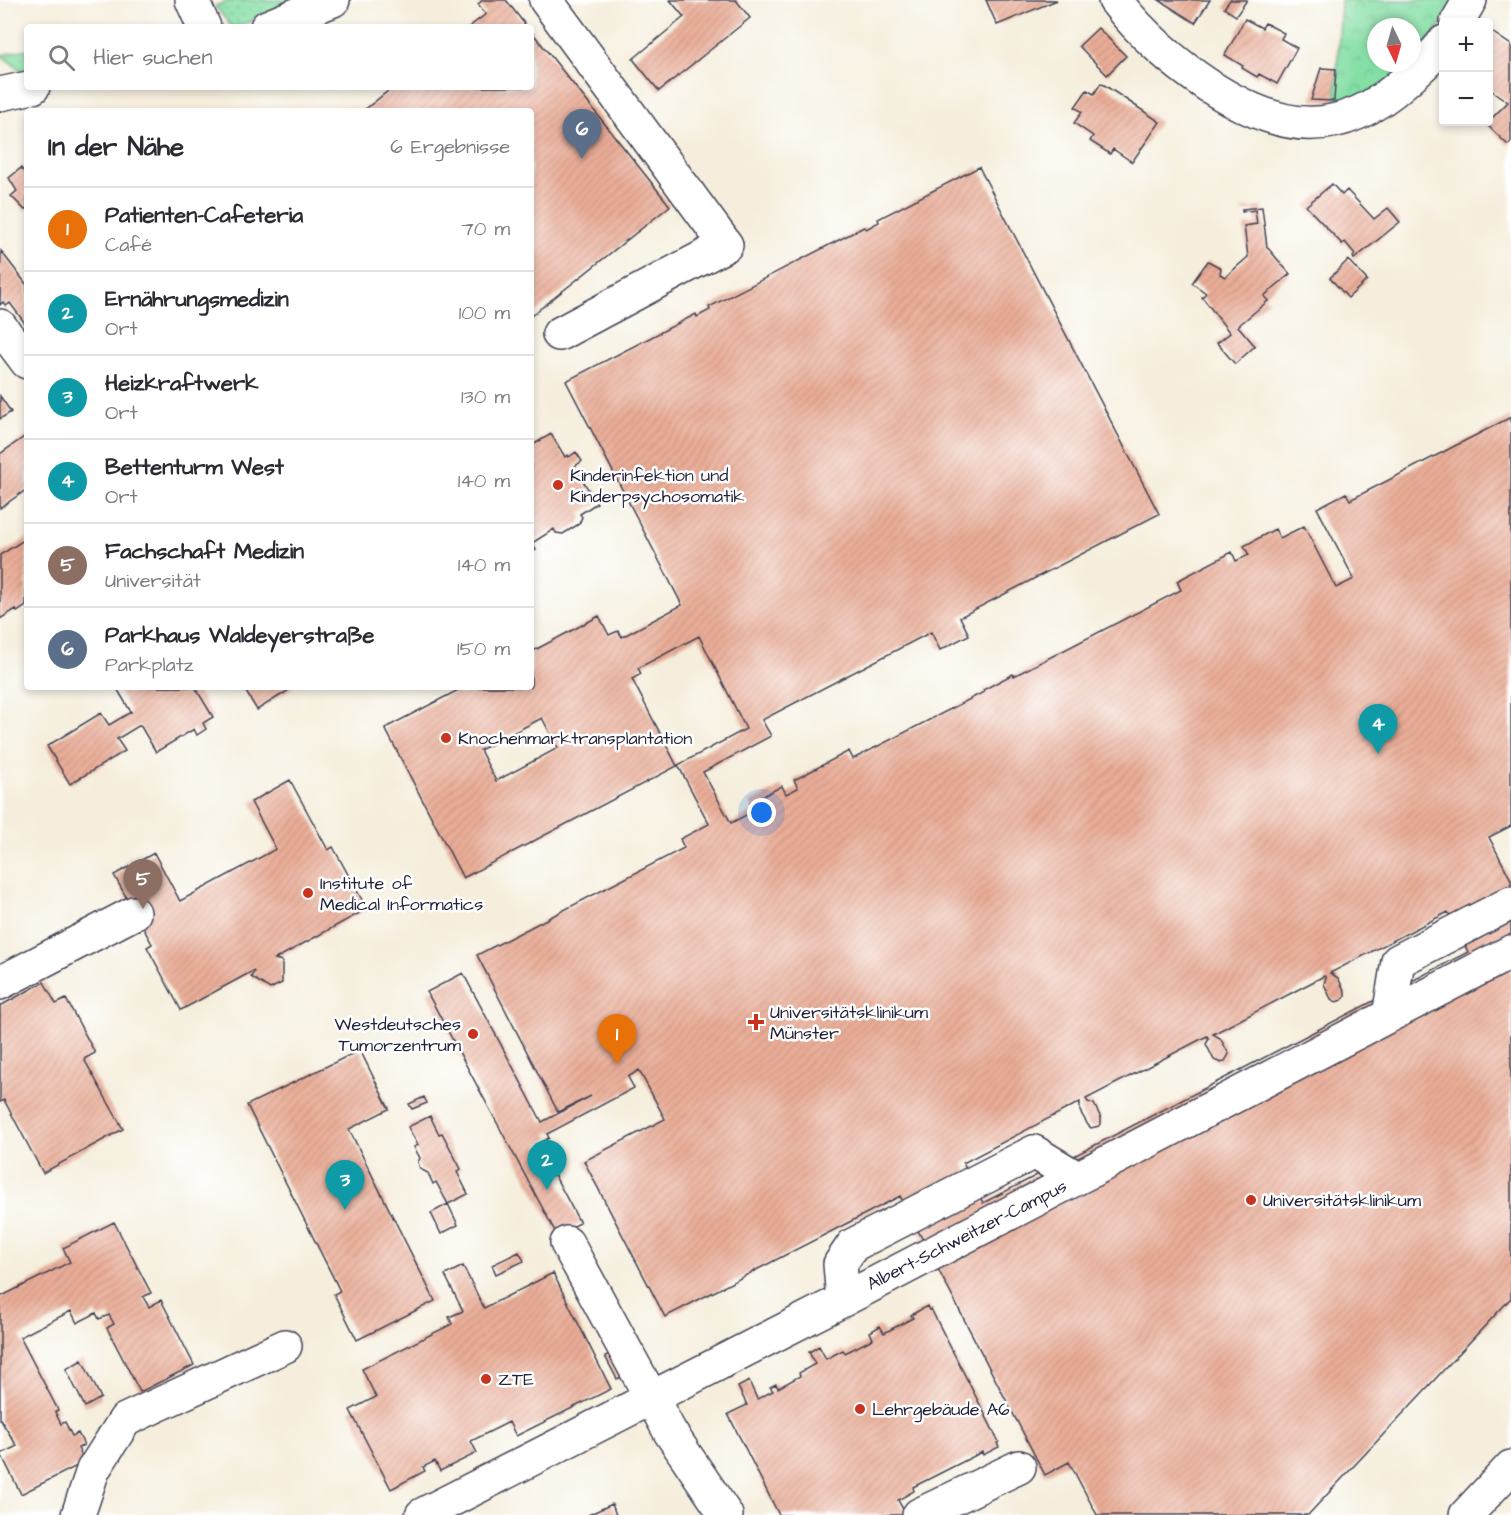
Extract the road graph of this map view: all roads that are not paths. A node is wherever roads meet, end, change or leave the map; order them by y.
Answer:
1 (192, 0) edge
2 (333, 0) edge
3 (546, 0) edge
4 (1115, 0) edge
5 (1470, 0) edge
6 (1459, 18) edge
7 (203, 24) edge
8 (274, 24) edge
9 (1439, 47) edge
10 (24, 89) edge
11 (0, 94) edge
12 (0, 326) edge
13 (559, 334) dead end
14 (24, 358) edge
15 (1511, 903) edge
16 (134, 913) dead end
17 (1511, 952) edge
18 (0, 983) edge
19 (1389, 1016) junction
20 (1077, 1178) junction
21 (567, 1243) dead end
22 (843, 1299) junction
23 (285, 1346) dead end
24 (651, 1397) junction
25 (1020, 1467) dead end
26 (1511, 1467) edge
27 (78, 1515) edge
28 (422, 1515) edge
29 (726, 1515) edge
30 (919, 1515) edge
31 (1466, 1515) edge

1 - 7 street
2 - 8 street
3 - 13 street
4 - 9 street
5 - 6 street
10 - 11 street
12 - 14 street
15 - 19 street
16 - 18 street
17 - 19 street, Albert-Schweitzer-Campus
19 - 20 street, Albert-Schweitzer-Campus
20 - 22 street, Albert-Schweitzer-Campus
20 - 22 street
21 - 24 street
22 - 24 street, Albert-Schweitzer-Campus
23 - 27 street
24 - 28 street, Albert-Schweitzer-Campus
24 - 29 street
25 - 30 street
26 - 31 street

